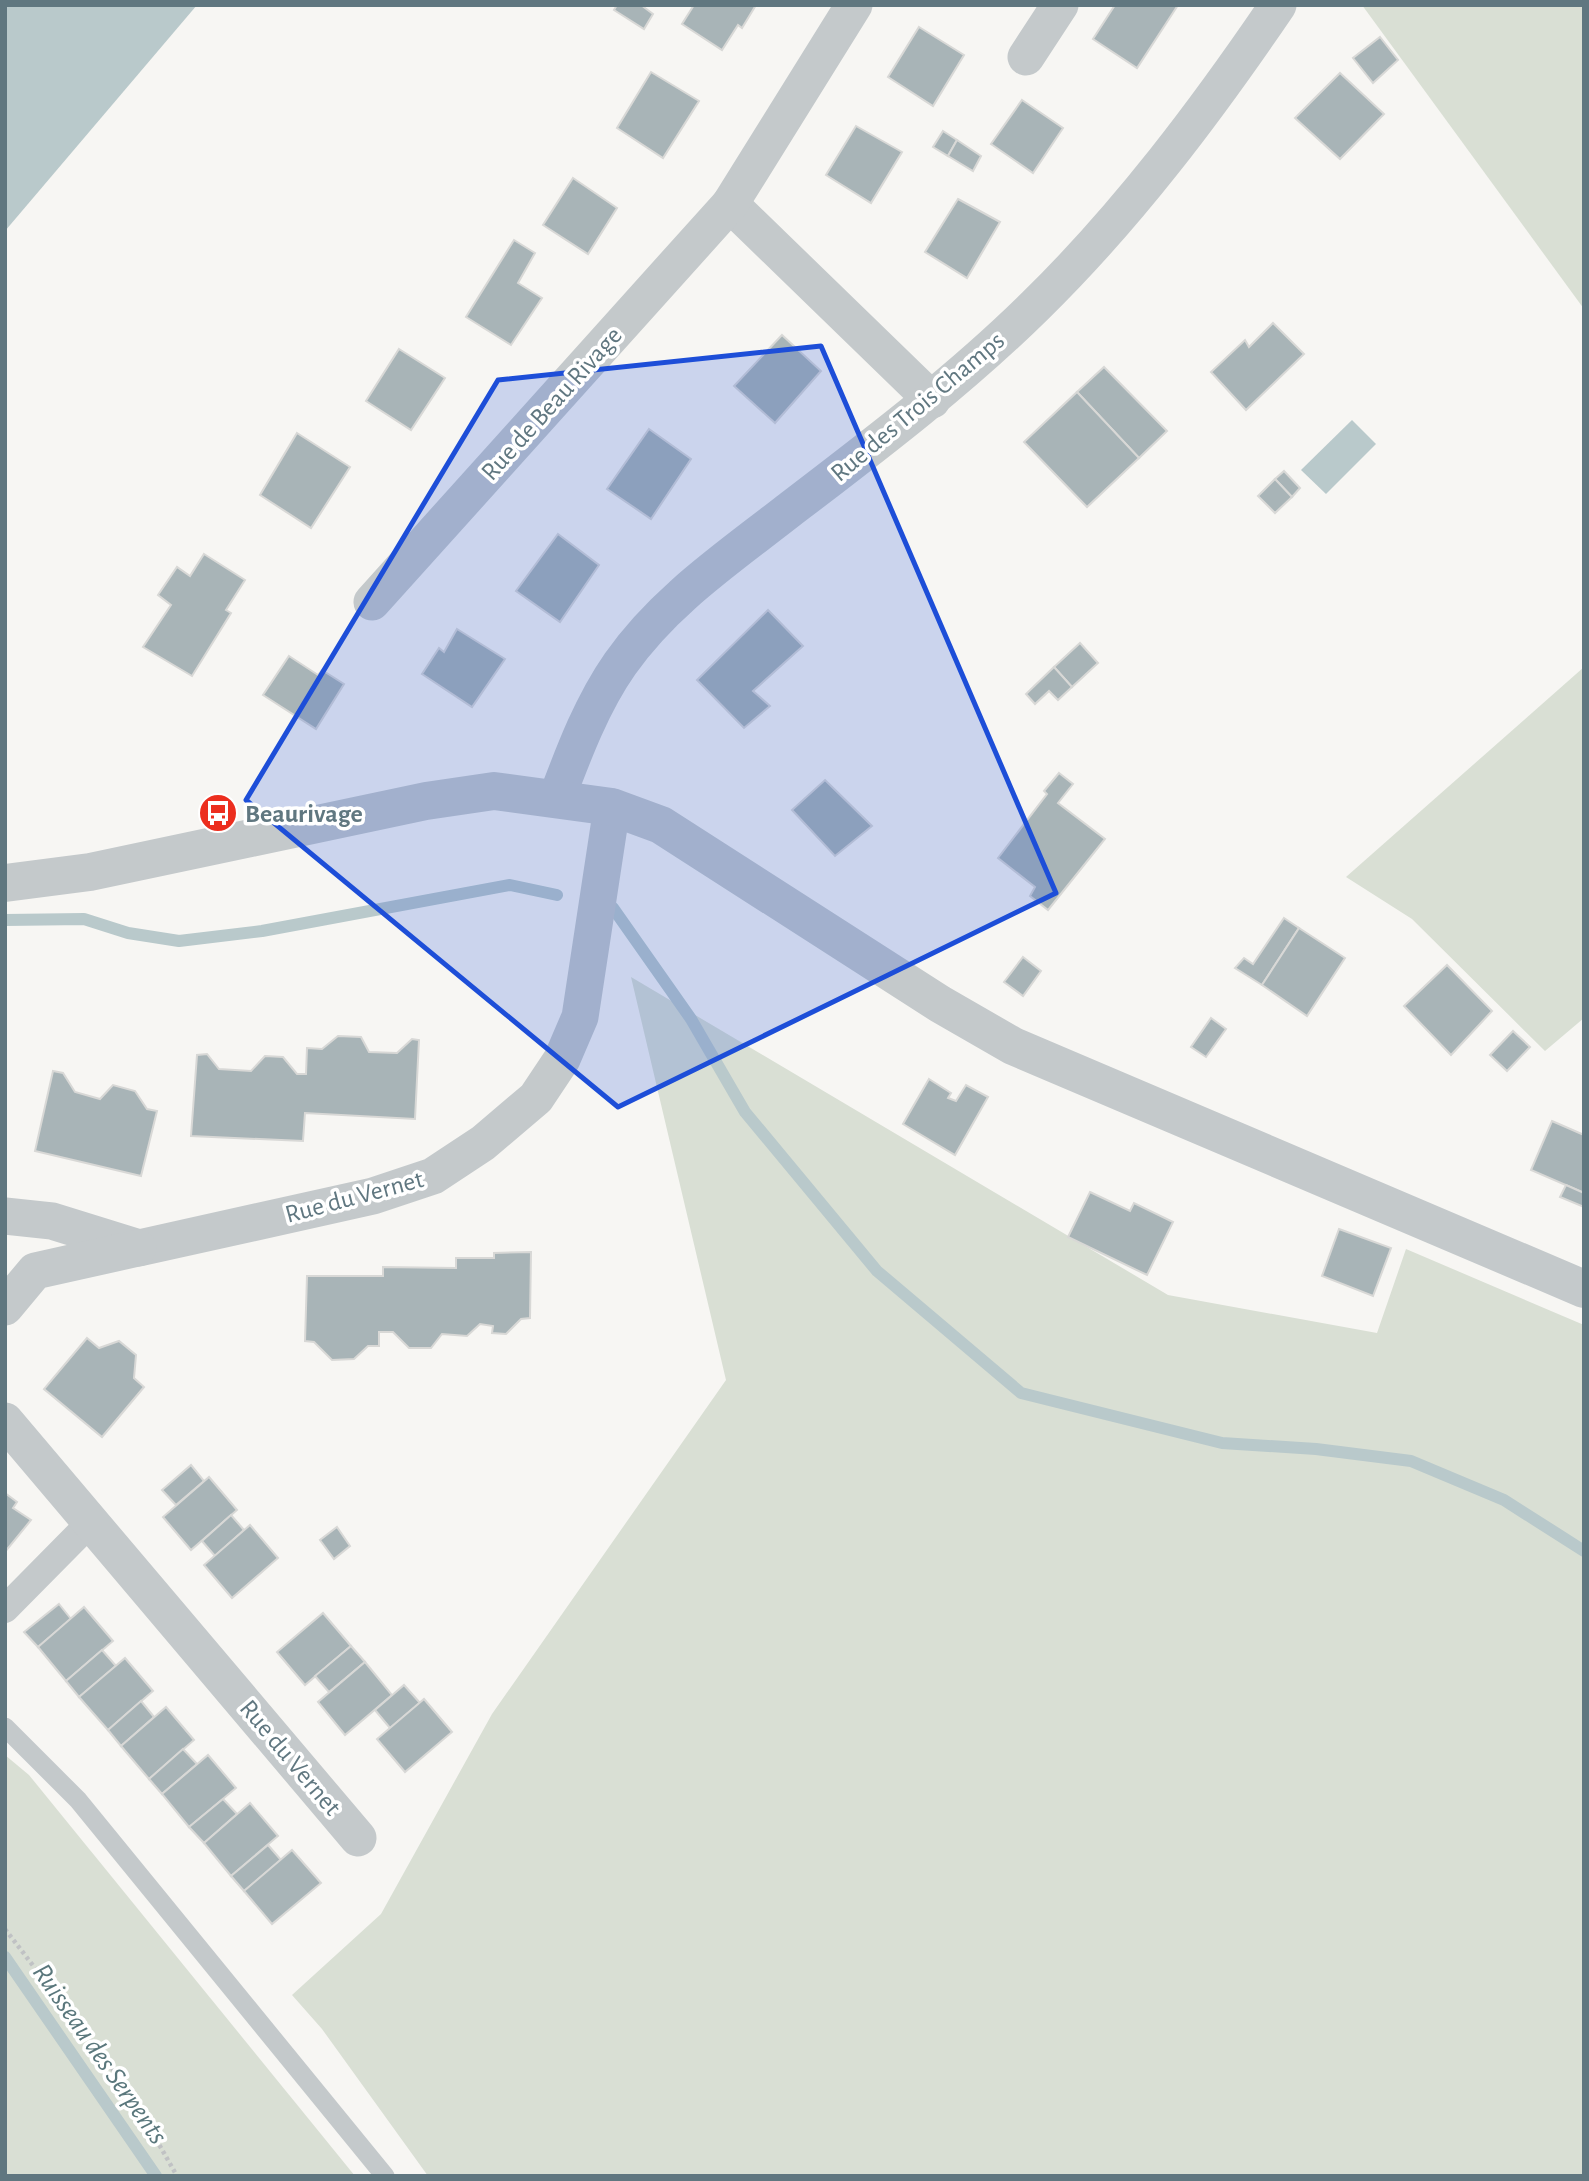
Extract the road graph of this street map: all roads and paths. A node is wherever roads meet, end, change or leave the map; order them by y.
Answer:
1 (854, 5) edge
2 (1060, 5) edge
3 (1278, 5) edge
4 (1026, 58) dead end
5 (730, 204) junction
6 (932, 400) junction
7 (372, 602) dead end
8 (557, 797) junction
9 (612, 807) junction
10 (5, 883) edge
11 (5, 1216) edge
12 (139, 1248) junction
13 (1584, 1289) edge
14 (5, 1307) edge
15 (5, 1421) edge
16 (92, 1521) junction
17 (5, 1609) edge
18 (5, 1727) edge
19 (358, 1838) dead end
20 (5, 1929) edge
21 (177, 2176) edge
22 (385, 2176) edge

1 - 5 street, Rue de Beau Rivage
2 - 4 street
3 - 6 street, Rue des Trois Champs
5 - 6 street
5 - 7 street, Rue de Beau Rivage
6 - 8 street, Rue des Trois Champs
8 - 9 street
8 - 10 street
9 - 12 street, Rue du Vernet
9 - 13 street
11 - 12 street, Rue du Vernet
12 - 14 street, Rue du Vernet
15 - 16 street, Rue du Vernet
16 - 17 street
16 - 19 street, Rue du Vernet
18 - 22 lane
20 - 21 path

